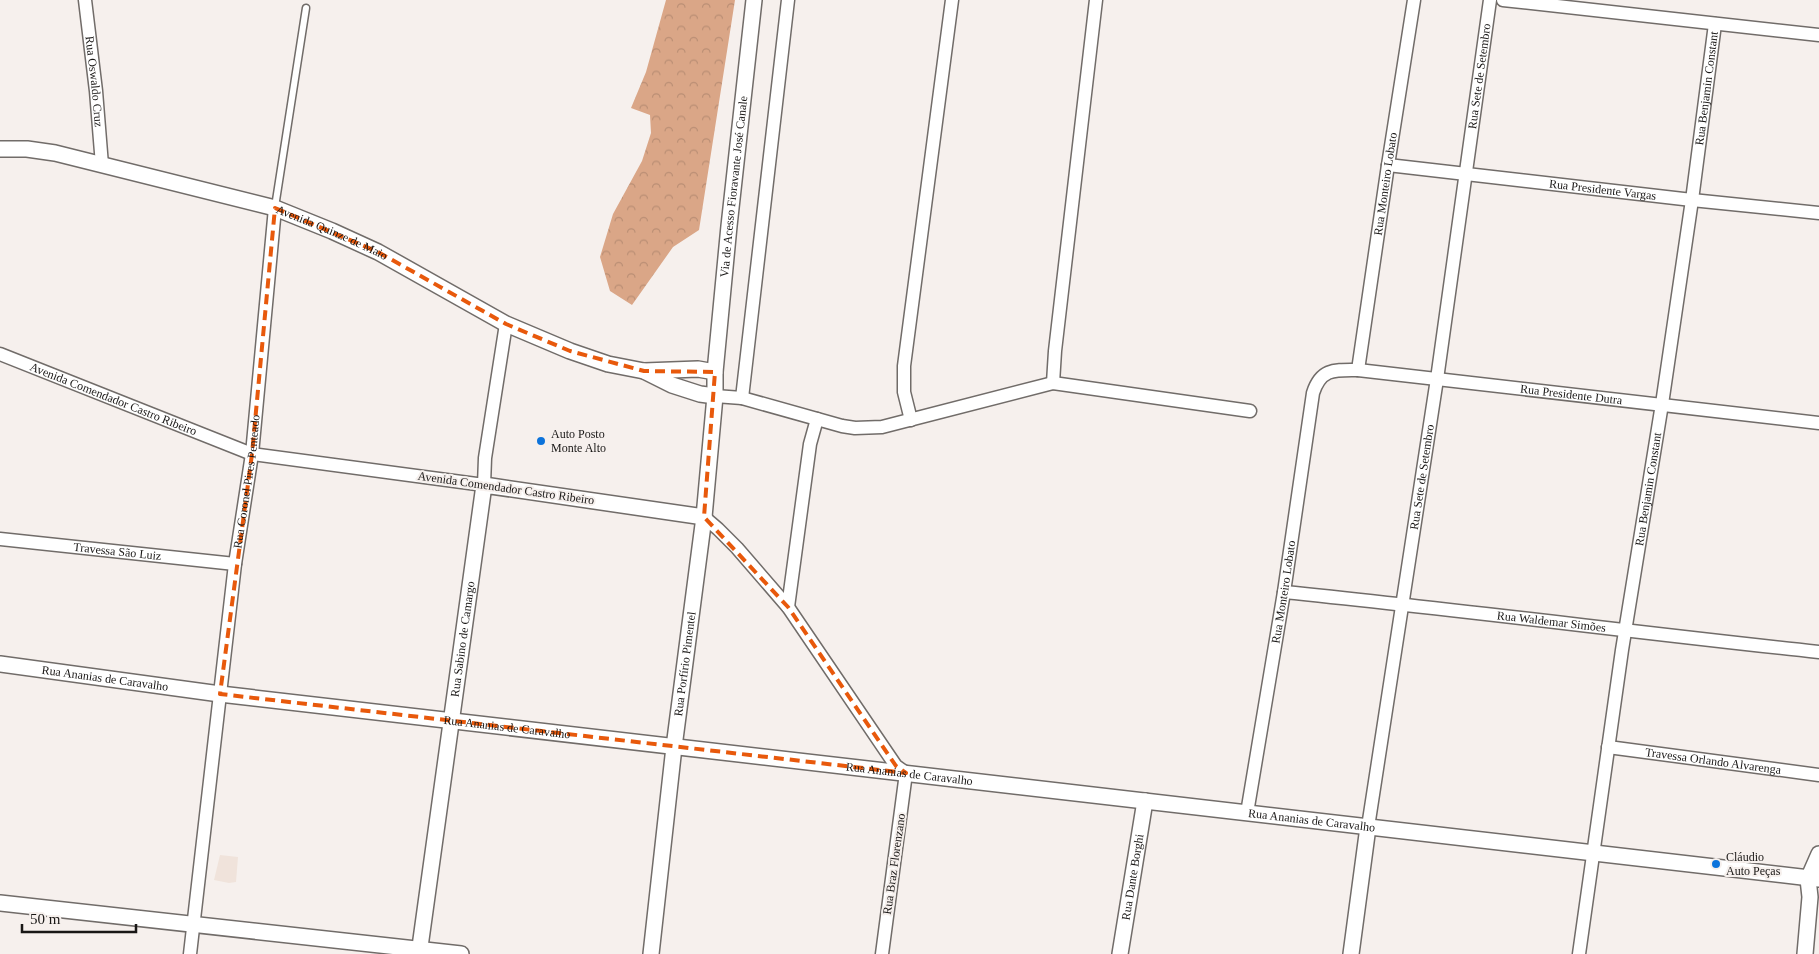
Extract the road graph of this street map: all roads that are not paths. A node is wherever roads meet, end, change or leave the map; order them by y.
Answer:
1 (85, 0) edge
2 (754, 0) edge
3 (788, 0) edge
4 (952, 0) edge
5 (1096, 0) edge
6 (1414, 0) edge
7 (1490, 0) edge
8 (1504, 0) edge
9 (306, 8) dead end
10 (1715, 24) junction
11 (1819, 35) edge
12 (0, 149) edge
13 (102, 165) junction
14 (1388, 165) junction
15 (1466, 174) junction
16 (1692, 200) junction
17 (275, 208) junction
18 (1819, 213) edge
19 (506, 324) junction
20 (0, 354) edge
21 (1358, 370) junction
22 (644, 371) junction
23 (715, 372) junction
24 (1324, 374) joint
25 (1437, 379) junction
26 (1053, 383) junction
27 (715, 396) junction
28 (742, 398) junction
29 (1662, 404) junction
30 (1250, 411) dead end
31 (817, 419) junction
32 (911, 420) junction
33 (1819, 423) edge
34 (252, 454) junction
35 (484, 484) junction
36 (704, 517) junction
37 (0, 539) edge
38 (235, 564) junction
39 (1284, 592) junction
40 (1403, 604) junction
41 (788, 607) junction
42 (1625, 631) junction
43 (1819, 652) edge
44 (0, 664) edge
45 (220, 694) junction
46 (452, 721) junction
47 (674, 746) junction
48 (1608, 747) junction
49 (906, 773) junction
50 (1819, 775) edge
51 (1145, 801) junction
52 (1247, 813) junction
53 (1368, 827) junction
54 (1594, 854) junction
55 (1819, 854) edge
56 (1814, 879) edge
57 (0, 903) edge
58 (194, 925) junction
59 (419, 952) edge
60 (190, 954) edge
61 (461, 954) edge
62 (651, 954) edge
63 (882, 954) edge
64 (1120, 954) edge
65 (1351, 954) edge
66 (1579, 954) edge
67 (1805, 954) edge

1 - 13 street, Rua Oswaldo Cruz
2 - 23 street, Via de Acesso Fioravante José Canale
3 - 28 street
4 - 32 street
5 - 26 street
6 - 14 street, Rua Monteiro Lobato
7 - 15 street, Rua Sete de Setembro
8 - 10 street
9 - 17 lane, Rua Coronel Pires Penteado
10 - 11 street
10 - 16 street, Rua Benjamin Constant
12 - 13 street, Avenida Quinze de Maio
13 - 17 street, Avenida Quinze de Maio
14 - 15 street, Rua Presidente Vargas
14 - 21 street, Rua Monteiro Lobato
15 - 16 street, Rua Presidente Vargas
15 - 25 street, Rua Sete de Setembro
16 - 18 street, Rua Presidente Vargas
16 - 29 street, Rua Benjamin Constant
17 - 19 street, Avenida Quinze de Maio
17 - 34 street, Rua Coronel Pires Penteado
19 - 22 street, Avenida Quinze de Maio
19 - 35 street, Rua Sabino de Camargo
20 - 34 street, Avenida Comendador Castro Ribeiro
21 - 24 street, Rua Presidente Dutra
21 - 25 street, Rua Presidente Dutra
22 - 23 street
22 - 27 street
23 - 27 street, Rua Porfírio Pimentel
24 - 39 street, Rua Monteiro Lobato
25 - 29 street, Rua Presidente Dutra
25 - 40 street, Rua Sete de Setembro
26 - 30 street
26 - 32 street
27 - 28 street
27 - 36 street, Rua Porfírio Pimentel
28 - 31 street
29 - 33 street, Rua Presidente Dutra
29 - 42 street, Rua Benjamin Constant
31 - 32 street
31 - 41 street
34 - 35 street, Avenida Comendador Castro Ribeiro
34 - 38 street, Rua Coronel Pires Penteado
35 - 36 street, Avenida Comendador Castro Ribeiro
35 - 46 street, Rua Sabino de Camargo
36 - 41 street
36 - 47 street, Rua Porfírio Pimentel
37 - 38 street, Travessa São Luiz
38 - 45 street, Rua Coronel Pires Penteado
39 - 40 street, Rua Waldemar Simões
39 - 52 street, Rua Monteiro Lobato
40 - 42 street, Rua Waldemar Simões
40 - 53 street, Rua Sete de Setembro
41 - 49 street
42 - 43 street, Rua Waldemar Simões
42 - 48 street, Rua Benjamin Constant
44 - 45 street, Rua Ananias de Caravalho
45 - 46 street, Rua Ananias de Caravalho
45 - 58 street, Rua Coronel Pires Penteado
46 - 47 street, Rua Ananias de Caravalho
46 - 59 street, Rua Sabino de Camargo
47 - 49 street, Rua Ananias de Caravalho
47 - 62 street, Rua Porfírio Pimentel
48 - 50 street, Travessa Orlando Alvarenga
48 - 54 street, Rua Benjamin Constant
49 - 51 street, Rua Ananias de Caravalho
49 - 63 street, Rua Braz Florenzano
51 - 52 street, Rua Ananias de Caravalho
51 - 64 street, Rua Dante Borghi
52 - 53 street, Rua Ananias de Caravalho
53 - 54 street, Rua Ananias de Caravalho
53 - 65 street, Rua Sete de Setembro
54 - 56 street, Rua Ananias de Caravalho
54 - 66 street, Rua Benjamin Constant
55 - 56 street
56 - 67 street
57 - 58 street
58 - 59 street
58 - 60 street, Rua Coronel Pires Penteado
59 - 61 street

